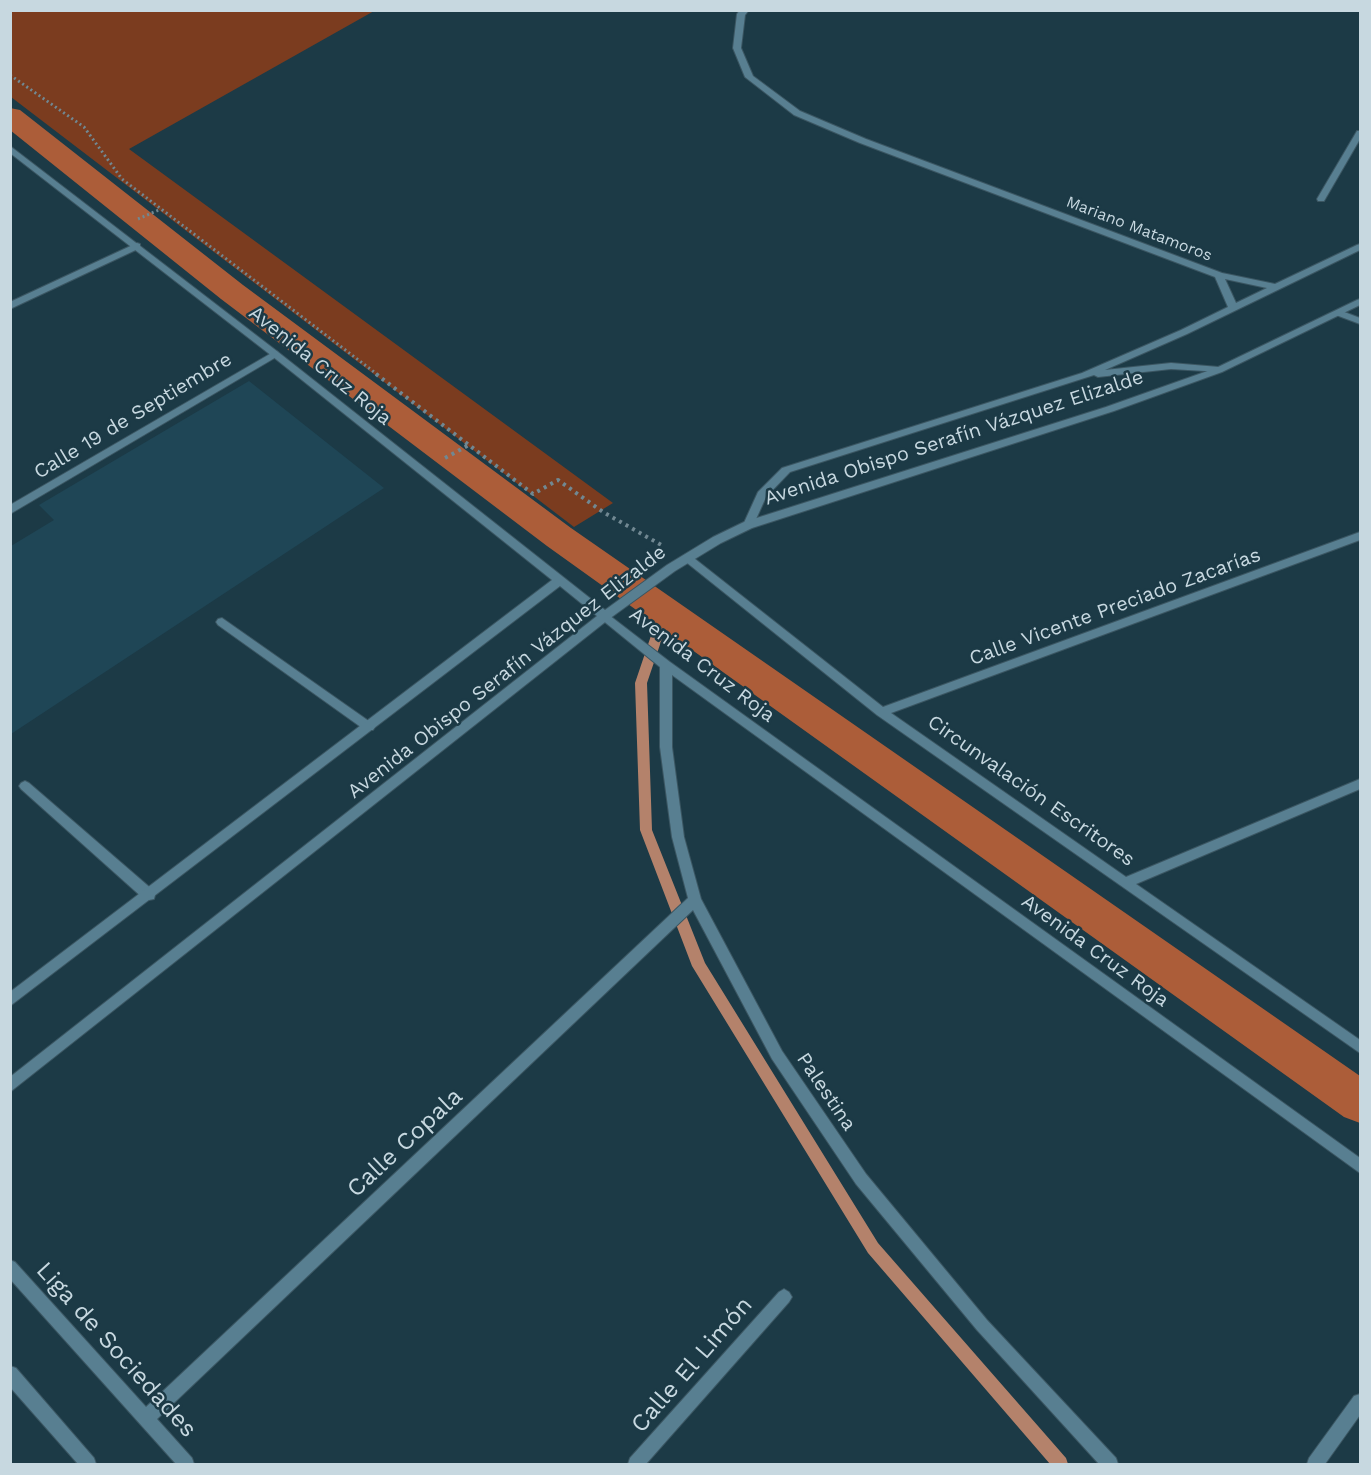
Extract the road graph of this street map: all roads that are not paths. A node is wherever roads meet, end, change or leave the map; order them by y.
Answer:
1 (745, 10) edge
2 (1360, 133) edge
3 (12, 151) edge
4 (1321, 199) dead end
5 (137, 246) junction
6 (1360, 247) edge
7 (1219, 275) junction
8 (1275, 287) junction
9 (1360, 302) edge
10 (10, 306) edge
11 (1233, 308) junction
12 (1339, 313) junction
13 (1360, 321) edge
14 (275, 354) junction
15 (1219, 370) junction
16 (1085, 375) junction
17 (10, 510) edge
18 (748, 525) junction
19 (1360, 536) edge
20 (686, 558) junction
21 (559, 581) junction
22 (605, 616) junction
23 (222, 622) dead end
24 (666, 665) junction
25 (881, 712) junction
26 (369, 727) junction
27 (1360, 784) edge
28 (25, 786) dead end
29 (1127, 882) junction
30 (149, 895) junction
31 (695, 900) junction
32 (10, 1000) edge
33 (1360, 1047) edge
34 (10, 1086) edge
35 (1360, 1166) edge
36 (10, 1267) edge
37 (784, 1297) dead end
38 (10, 1374) edge
39 (1360, 1402) edge
40 (145, 1419) junction
41 (88, 1464) edge
42 (186, 1464) edge
43 (636, 1464) edge
44 (1110, 1464) edge
45 (1315, 1464) edge

1 - 7 street, Mariano Matamoros
2 - 4 street
3 - 5 street, Avenida Cruz Roja
5 - 10 street
5 - 14 street, Avenida Cruz Roja
6 - 8 street
7 - 8 street
7 - 11 street, Mariano Matamoros
8 - 11 street
9 - 12 street, Avenida Obispo Serafín Vázquez Elizalde
11 - 16 street
12 - 13 street
12 - 15 street, Avenida Obispo Serafín Vázquez Elizalde
14 - 17 street, Calle 19 de Septiembre
14 - 21 street, Avenida Cruz Roja
15 - 16 street
15 - 18 street, Avenida Obispo Serafín Vázquez Elizalde
16 - 18 street
18 - 20 street, Avenida Obispo Serafín Vázquez Elizalde
19 - 25 street, Calle Vicente Preciado Zacarías
20 - 22 street, Avenida Obispo Serafín Vázquez Elizalde
20 - 25 street, Circunvalación Escritores
21 - 22 street, Avenida Cruz Roja
21 - 26 street, Avenida Obispo Serafín Vázquez Elizalde
22 - 24 street, Avenida Cruz Roja
22 - 34 street, Avenida Obispo Serafín Vázquez Elizalde
23 - 26 street
24 - 31 street, Palestina
24 - 35 street, Avenida Cruz Roja
25 - 29 street, Circunvalación Escritores
26 - 30 street, Avenida Obispo Serafín Vázquez Elizalde
27 - 29 street
28 - 30 street
29 - 33 street, Circunvalación Escritores
30 - 32 street, Avenida Obispo Serafín Vázquez Elizalde
31 - 40 street, Calle Copala
31 - 44 street, Palestina
36 - 40 street, Liga de Sociedades
37 - 43 street, Calle El Limón
38 - 41 street
39 - 45 street
40 - 42 street, Liga de Sociedades

